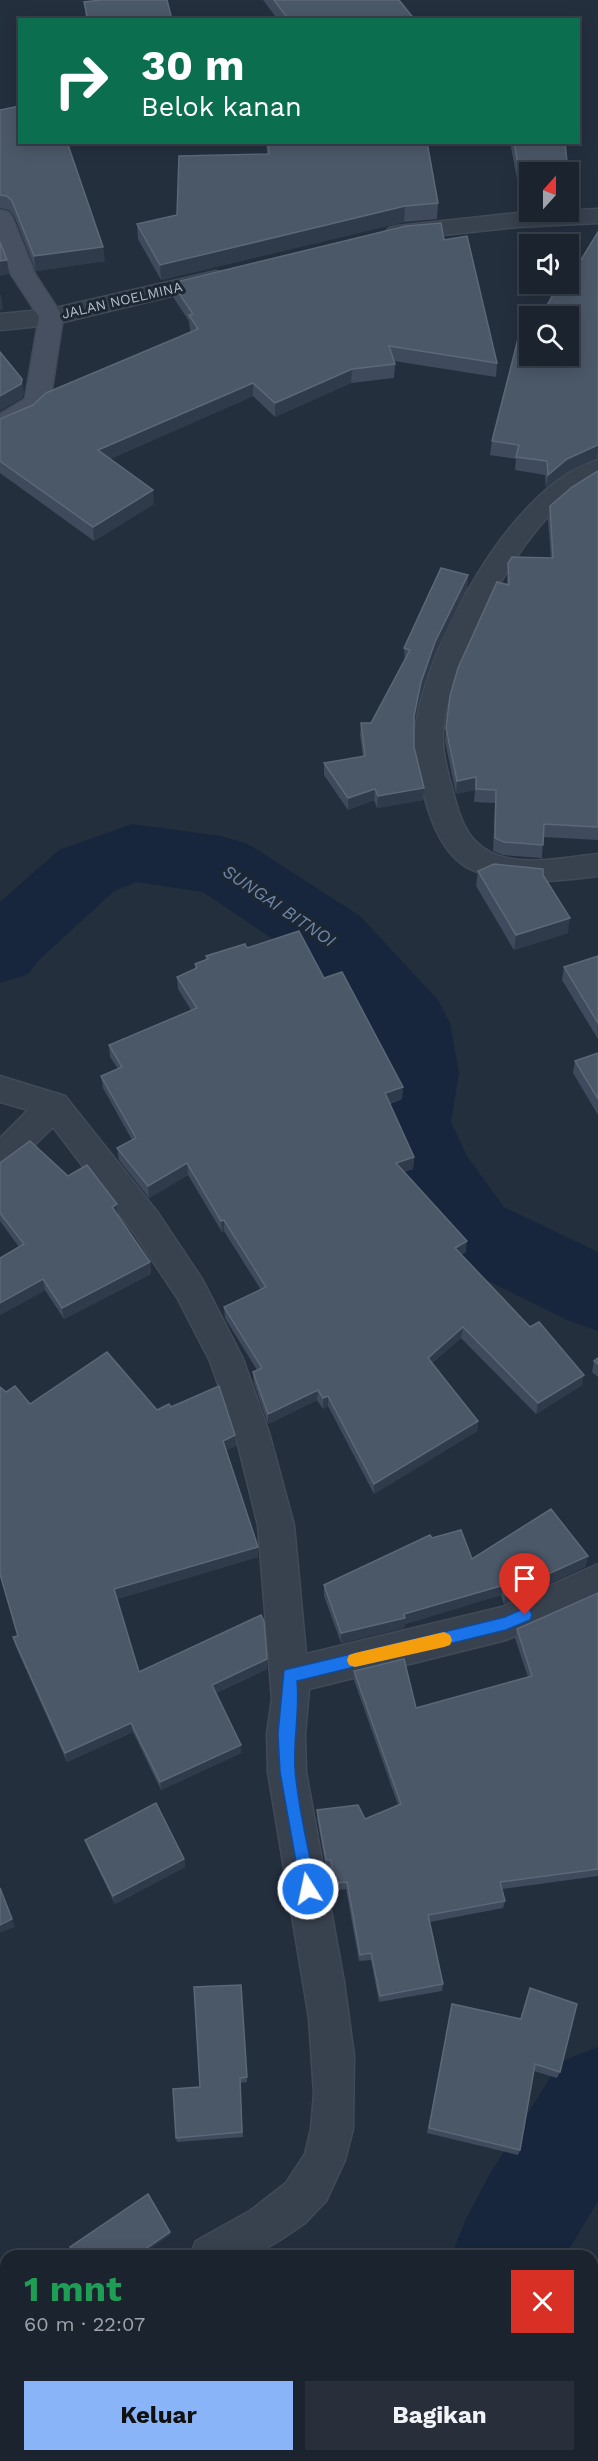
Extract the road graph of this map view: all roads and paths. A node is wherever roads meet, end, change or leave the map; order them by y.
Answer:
1 (598, 216) edge
2 (0, 217) edge
3 (371, 239) edge
4 (235, 273) edge
5 (51, 317) junction
6 (0, 322) edge
7 (0, 424) edge
8 (598, 469) edge
9 (598, 865) edge
10 (0, 1089) edge
11 (54, 1105) junction
12 (0, 1159) edge
13 (598, 1581) edge
14 (289, 1676) junction
15 (221, 2250) edge

1 - 3 street
2 - 5 street
4 - 5 street, JALAN NOELMINA
5 - 6 street, JALAN NOELMINA
5 - 7 street
8 - 9 street
10 - 11 street
11 - 12 street
11 - 14 street
13 - 14 street
14 - 15 street

